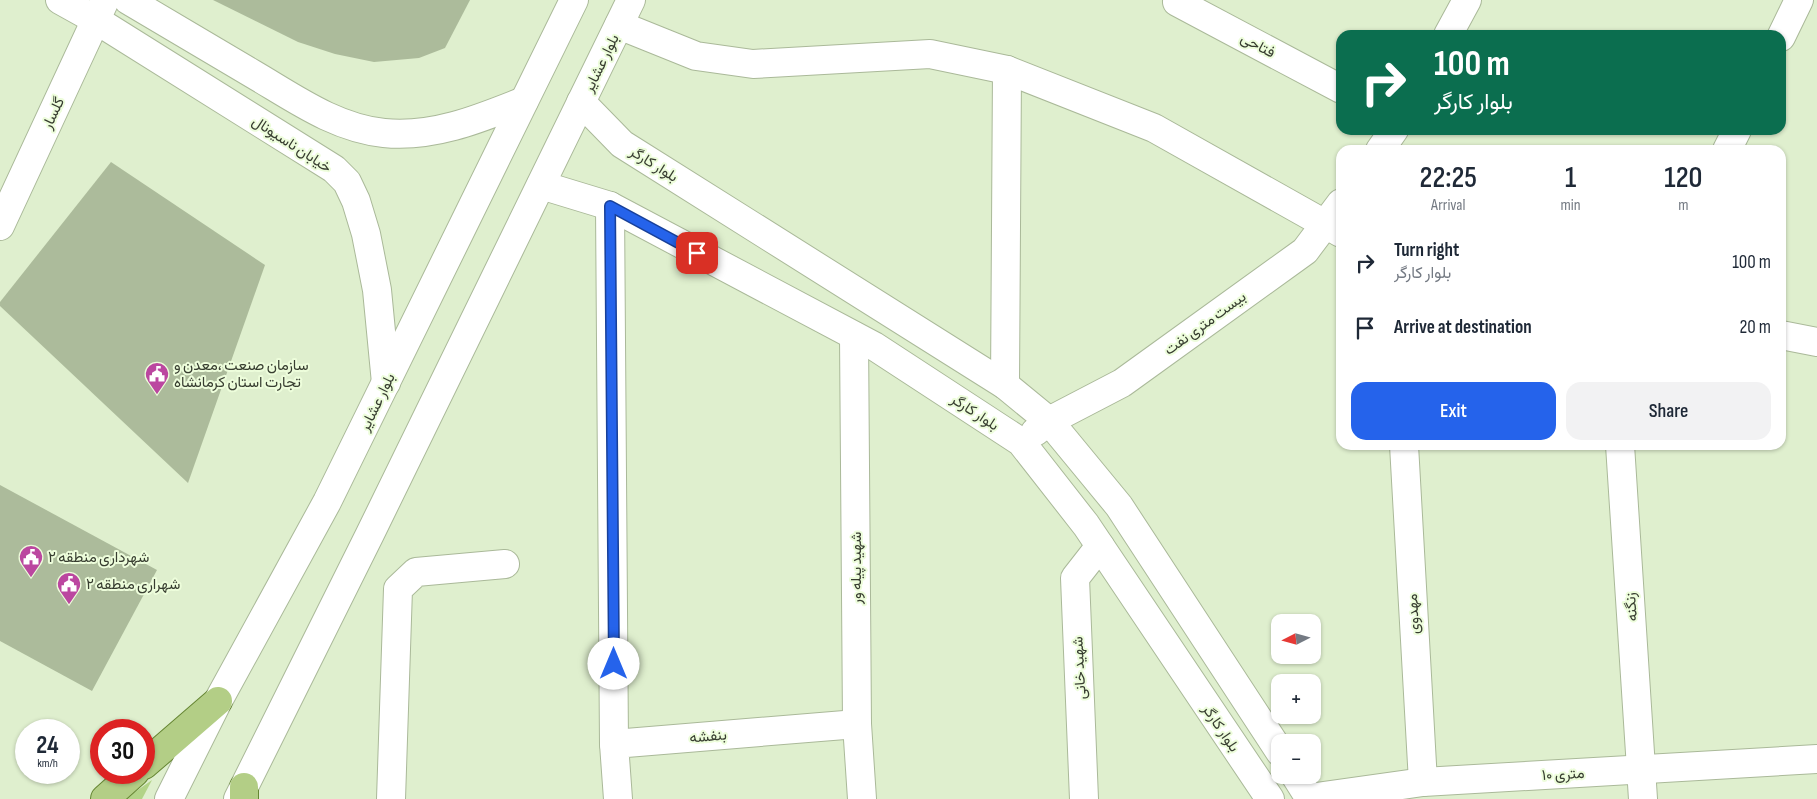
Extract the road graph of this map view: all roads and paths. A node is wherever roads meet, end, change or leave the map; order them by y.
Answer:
1 (60, 0) edge
2 (128, 0) edge
3 (574, 0) edge
4 (632, 0) edge
5 (1178, 0) edge
6 (1467, 0) edge
7 (1799, 0) edge
8 (101, 10) edge
9 (619, 25) junction
10 (1451, 30) edge
11 (1785, 30) edge
12 (1007, 70) junction
13 (1336, 86) edge
14 (524, 100) junction
15 (581, 102) junction
16 (541, 185) junction
17 (610, 206) junction
18 (1336, 220) edge
19 (0, 226) edge
20 (854, 336) junction
21 (1786, 336) edge
22 (1817, 342) edge
23 (386, 383) junction
24 (1005, 385) junction
25 (1050, 421) junction
26 (1021, 442) junction
27 (1404, 450) edge
28 (1620, 450) edge
29 (1100, 546) junction
30 (505, 564) dead end
31 (218, 701) junction
32 (857, 724) junction
33 (1271, 738) edge
34 (614, 744) junction
35 (155, 755) edge
36 (1817, 759) edge
37 (1641, 769) junction
38 (1423, 782) junction
39 (122, 784) edge
40 (1300, 784) edge
41 (242, 795) edge
42 (105, 799) edge
43 (168, 799) edge
44 (391, 799) edge
45 (618, 799) edge
46 (862, 799) edge
47 (1084, 799) edge
48 (1270, 799) edge
49 (1309, 799) edge
50 (1644, 799) edge

1 - 8 street, خیابان ناسیونال
2 - 14 street
3 - 14 street, بلوار عشایر
4 - 9 street, بلوار عشایر
5 - 13 street, فتاحی
6 - 10 street
7 - 11 street
8 - 19 street, گلسار
8 - 23 street, خیابان ناسیونال
9 - 12 street
9 - 15 street, بلوار عشایر
12 - 18 street
12 - 24 street
14 - 23 street, بلوار عشایر
15 - 16 street, بلوار عشایر
15 - 24 street, بلوار کارگر
16 - 17 street, بلوار کارگر
16 - 41 street, بلوار عشایر
17 - 20 street, بلوار کارگر
17 - 34 street
18 - 25 street, بیست متری نفت
20 - 26 street, بلوار کارگر
20 - 32 street, شهید پیله ور
21 - 22 street
23 - 31 street, بلوار عشایر
24 - 25 street, بلوار کارگر
25 - 26 street, بیست متری نفت
25 - 33 street, بلوار کارگر
26 - 29 street, بلوار کارگر
27 - 38 street, مهدوی
28 - 37 street, زنگنه
29 - 47 street, شهید خانی
29 - 48 street, بلوار کارگر
30 - 44 street
31 - 35 main road
31 - 43 street, بلوار عشایر
32 - 34 street, بنفشه
32 - 46 street, شهید پیله ور
34 - 45 street
36 - 37 street, ۱۰ متری
37 - 38 street, ۱۰ متری
37 - 50 street, زنگنه
38 - 49 street, ۱۰ متری
39 - 42 main road
40 - 49 street

